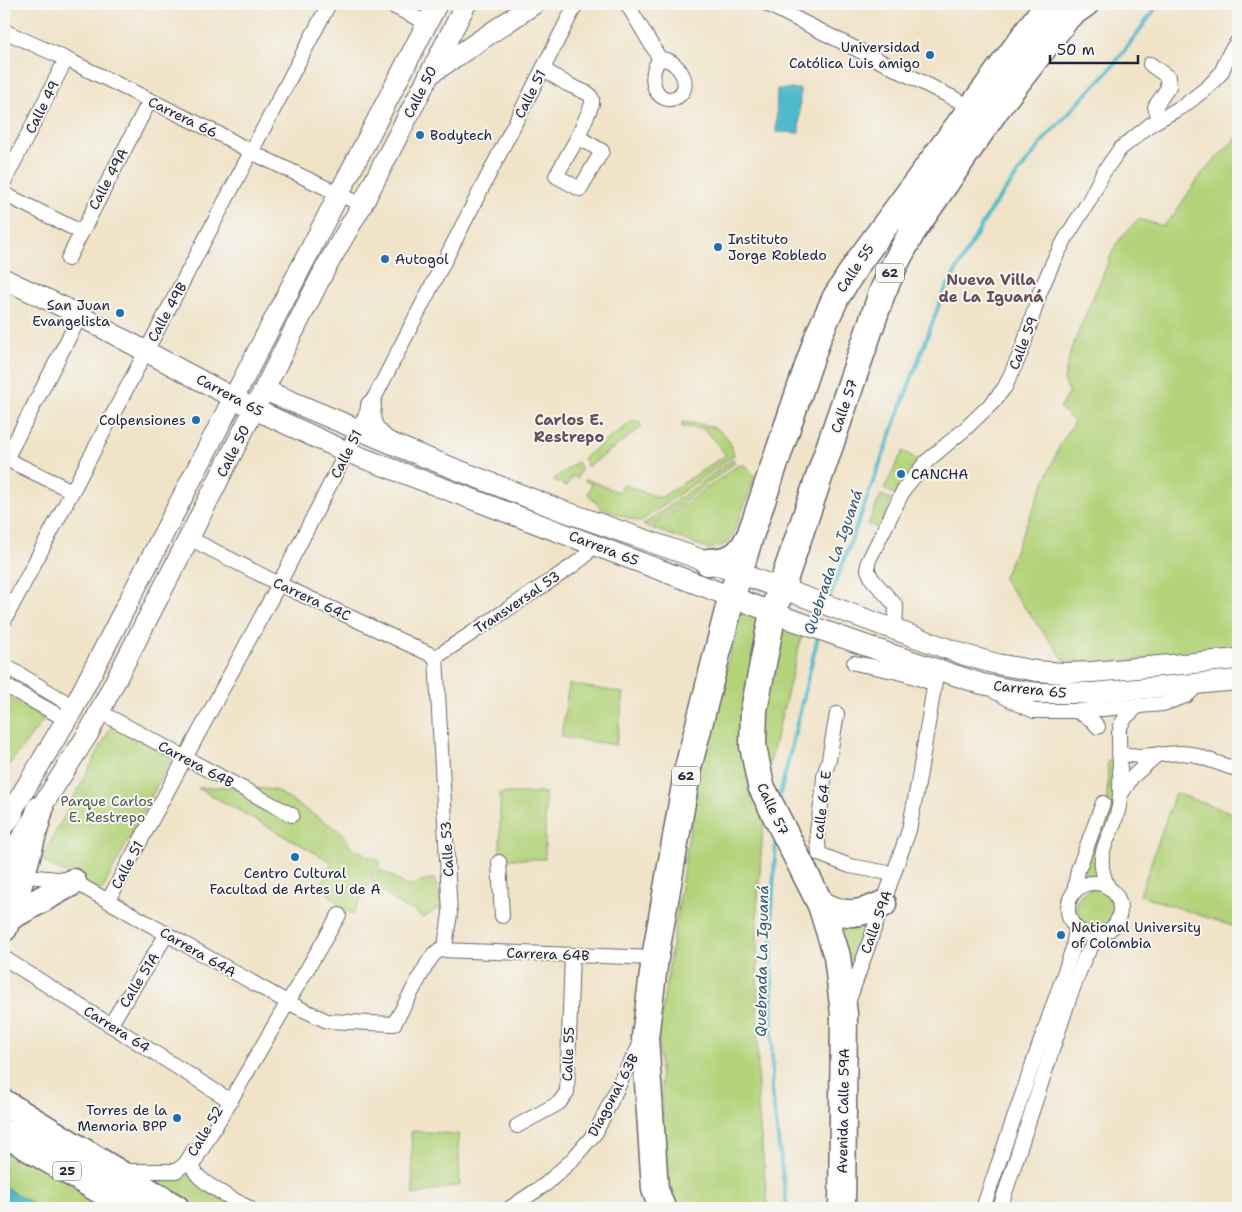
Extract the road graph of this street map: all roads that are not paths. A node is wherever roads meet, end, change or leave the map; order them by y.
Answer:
1 (330, 4) edge
2 (388, 4) edge
3 (437, 4) edge
4 (466, 4) edge
5 (534, 4) edge
6 (576, 4) edge
7 (627, 4) edge
8 (767, 4) edge
9 (1064, 7) edge
10 (428, 23) junction
11 (4, 31) edge
12 (1238, 40) edge
13 (439, 54) junction
14 (66, 59) junction
15 (660, 59) dead end
16 (1150, 64) dead end
17 (543, 68) junction
18 (429, 76) junction
19 (150, 100) junction
20 (973, 108) junction
21 (1159, 119) junction
22 (578, 137) dead end
23 (251, 152) junction
24 (4, 182) edge
25 (4, 194) edge
26 (340, 194) junction
27 (362, 205) junction
28 (81, 232) junction
29 (68, 259) dead end
30 (4, 279) edge
31 (80, 316) junction
32 (146, 351) junction
33 (264, 390) junction
34 (234, 398) junction
35 (371, 405) junction
36 (254, 409) junction
37 (358, 430) junction
38 (385, 440) junction
39 (347, 452) junction
40 (5, 459) edge
41 (72, 491) junction
42 (750, 536) junction
43 (189, 538) junction
44 (594, 544) junction
45 (708, 562) junction
46 (279, 584) junction
47 (735, 585) junction
48 (787, 605) junction
49 (4, 621) edge
50 (892, 629) junction
51 (945, 648) junction
52 (893, 655) junction
53 (436, 657) junction
54 (1238, 659) edge
55 (854, 663) dead end
56 (4, 665) edge
57 (933, 675) junction
58 (1238, 680) edge
59 (982, 684) junction
60 (1199, 684) junction
61 (4, 685) edge
62 (1137, 707) junction
63 (1077, 711) junction
64 (100, 712) junction
65 (70, 714) junction
66 (837, 714) dead end
67 (1098, 727) dead end
68 (1119, 754) junction
69 (1158, 754) junction
70 (185, 758) junction
71 (1238, 770) edge
72 (1119, 797) junction
73 (1102, 803) dead end
74 (40, 809) joint
75 (292, 815) dead end
76 (5, 819) edge
77 (797, 859) joint
78 (499, 862) dead end
79 (10, 871) edge
80 (889, 873) dead end
81 (73, 882) junction
82 (1108, 887) junction
83 (1074, 892) junction
84 (108, 901) junction
85 (883, 904) junction
86 (821, 905) junction
87 (339, 915) dead end
88 (502, 916) dead end
89 (6, 923) edge
90 (1076, 928) junction
91 (167, 934) junction
92 (1099, 935) junction
93 (440, 950) junction
94 (572, 955) junction
95 (4, 958) edge
96 (655, 958) junction
97 (287, 1002) junction
98 (844, 1014) junction
99 (394, 1024) joint
100 (110, 1025) junction
101 (645, 1037) junction
102 (4, 1082) edge
103 (228, 1099) junction
104 (4, 1104) edge
105 (517, 1126) dead end
106 (45, 1128) junction
107 (4, 1133) edge
108 (115, 1171) junction
109 (130, 1208) edge
110 (176, 1208) edge
111 (249, 1208) edge
112 (510, 1208) edge
113 (662, 1208) edge
114 (842, 1208) edge
115 (983, 1208) edge
116 (1000, 1208) edge

1 - 23 street, Calle 49B
2 - 10 street
3 - 10 main road, Calle 50
4 - 13 main road, Calle 50
5 - 18 main road
6 - 17 street, Calle 51
7 - 15 street
8 - 20 street
9 - 20 highway, Calle 55 / 62
9 - 48 highway, Calle 57 / 62
10 - 13 main road
10 - 26 main road, Calle 50
11 - 14 street, Carrera 66
12 - 21 street, Calle 59
13 - 18 main road, Calle 50
14 - 19 street, Carrera 66
14 - 24 street, Calle 49
16 - 21 street
17 - 22 street
17 - 35 street, Calle 51
18 - 27 main road, Calle 50
19 - 23 street, Carrera 66
19 - 28 street, Calle 49A
20 - 42 highway, Calle 55 / 62
21 - 50 street, Calle 59
23 - 26 street, Carrera 66
23 - 32 street, Calle 49B
25 - 28 street
26 - 27 street, Carrera 66
26 - 34 main road, Calle 50
27 - 33 main road, Calle 50
28 - 29 street, Calle 49A
30 - 31 main road, Carrera 65
31 - 32 main road, Carrera 65
31 - 40 street
32 - 34 main road, Carrera 65
32 - 41 street, Calle 49B
33 - 36 main road, Calle 50
33 - 37 main road, Carrera 65
34 - 36 main road, Carrera 65
34 - 65 main road, Calle 50
35 - 37 street, Calle 51
35 - 38 main road
36 - 39 main road, Carrera 65
36 - 43 main road, Calle 50
37 - 38 main road, Carrera 65
37 - 39 street, Calle 51
38 - 45 main road, Carrera 65
39 - 44 main road, Carrera 65
39 - 46 street, Calle 51
40 - 41 street
41 - 49 street, Calle 49B
42 - 45 highway
42 - 47 highway, Calle 55 / 62
43 - 46 street, Carrera 64C
43 - 64 main road, Calle 50
44 - 47 main road, Carrera 65
44 - 53 street, Transversal 53
45 - 47 main road, Carrera 65
46 - 53 street, Carrera 64C
46 - 70 street, Calle 51
47 - 48 main road, Carrera 65
47 - 96 highway, 62
48 - 50 main road, Carrera 65
48 - 52 main road, Carrera 65
48 - 77 highway, Calle 57 / 62
50 - 51 main road, Carrera 65
51 - 52 main road
51 - 54 main road, Carrera 65
52 - 57 main road, Carrera 65
53 - 93 street, Calle 53
55 - 57 street
56 - 65 street
57 - 59 main road, Carrera 65
57 - 85 street, Calle 59A
58 - 60 main road, Carrera 65
59 - 60 main road, Carrera 65
59 - 63 street
60 - 62 street
61 - 65 street
62 - 63 street
62 - 68 street
63 - 67 street
64 - 70 street, Carrera 64B
64 - 74 main road, Calle 50
65 - 76 main road, Calle 50
66 - 80 street, calle 64 E
68 - 69 street
68 - 72 street
69 - 71 street
69 - 72 street
70 - 75 street, Carrera 64B
70 - 84 street, Calle 51
72 - 82 street
73 - 83 street
74 - 79 highway
77 - 86 highway, Calle 59A / 62
78 - 88 street
79 - 81 street, Carrera 64A
79 - 89 highway
81 - 84 street, Carrera 64A
81 - 89 highway
82 - 83 street
82 - 92 street
83 - 90 street
84 - 91 street, Carrera 64A
85 - 86 highway
85 - 98 street, Calle 59A
86 - 98 highway, Calle 59A / 62
87 - 97 street, Calle 52
90 - 92 street
90 - 115 street
91 - 97 street, Carrera 64A
91 - 100 street, Calle 51A
92 - 116 street
93 - 94 street, Carrera 64B
93 - 99 street, Calle 53
94 - 96 street, Carrera 64B
94 - 105 street, Calle 55
95 - 100 street, Carrera 64
96 - 101 highway, 62
97 - 99 street, Carrera 64A
97 - 103 street, Calle 52
98 - 114 highway, Avenida Calle 59A / 62
100 - 103 street, Carrera 64
101 - 112 street, Diagonal 63B
101 - 113 highway, 62
102 - 106 highway
103 - 108 street, Calle 52
103 - 111 street, Calle 52
104 - 106 highway, 25
106 - 108 highway, 25
107 - 109 highway, 25
108 - 110 highway, 25

